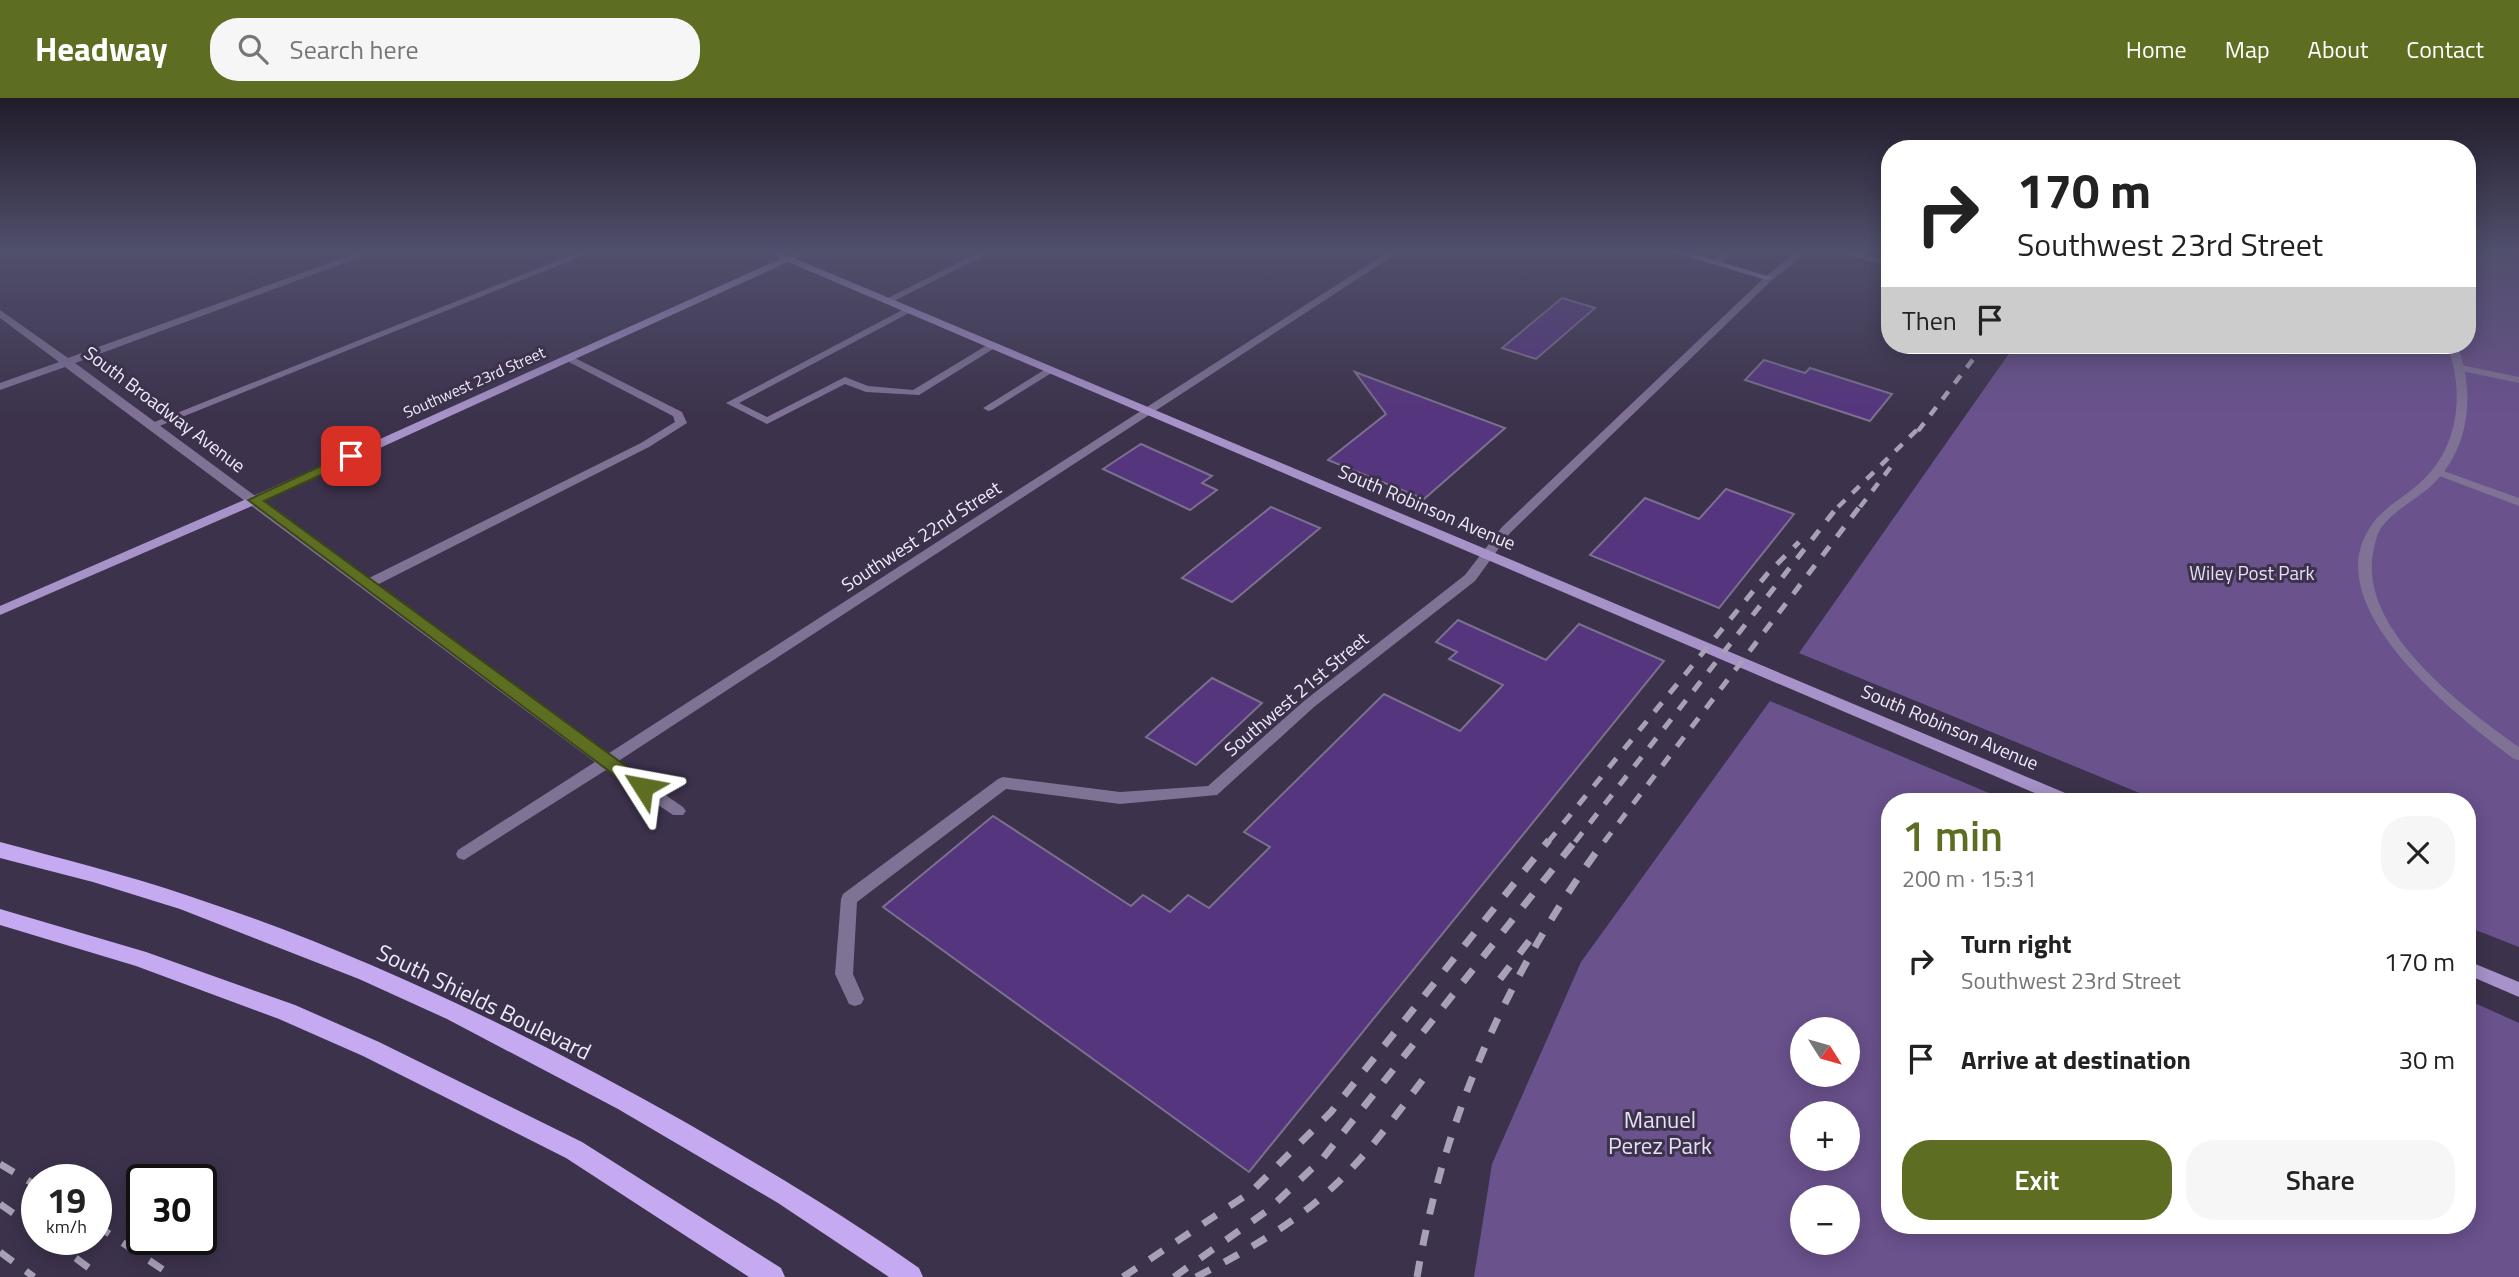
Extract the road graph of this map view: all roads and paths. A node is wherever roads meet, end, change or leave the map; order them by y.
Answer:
1 (224, 305) edge
2 (454, 305) edge
3 (686, 305) edge
4 (896, 305) edge
5 (1312, 305) edge
6 (1741, 305) edge
7 (908, 310) junction
8 (0, 313) edge
9 (993, 346) junction
10 (2456, 354) edge
11 (569, 358) junction
12 (69, 362) junction
13 (2461, 368) junction
14 (1049, 370) junction
15 (2519, 380) edge
16 (0, 387) edge
17 (988, 408) dead end
18 (1148, 411) junction
19 (153, 425) junction
20 (2438, 472) junction
21 (255, 500) junction
22 (2519, 502) edge
23 (1487, 555) junction
24 (368, 584) junction
25 (0, 611) edge
26 (2519, 755) edge
27 (608, 764) junction
28 (2051, 793) edge
29 (678, 811) dead end
30 (0, 850) edge
31 (464, 854) dead end
32 (0, 917) edge
33 (2476, 971) edge
34 (2519, 989) edge
35 (855, 999) dead end
36 (772, 1277) edge
37 (910, 1277) edge

1 - 12 street
2 - 19 street
3 - 11 main road, Southwest 23rd Street
4 - 7 main road, South Robinson Avenue
5 - 18 street, Southwest 22nd Street
6 - 23 street, Southwest 21st Street
7 - 9 main road, South Robinson Avenue
7 - 9 street
8 - 12 street, South Broadway Avenue
9 - 14 main road, South Robinson Avenue
10 - 13 street
11 - 21 main road, Southwest 23rd Street
11 - 24 street
12 - 16 street
12 - 19 street, South Broadway Avenue
13 - 15 street
13 - 20 street
14 - 17 street
14 - 18 main road, South Robinson Avenue
18 - 23 main road, South Robinson Avenue
18 - 27 street, Southwest 22nd Street
19 - 21 street, South Broadway Avenue
20 - 22 street
20 - 26 street
21 - 24 street, South Broadway Avenue
21 - 25 main road, Southwest 23rd Street
23 - 28 main road, South Robinson Avenue
23 - 35 street, Southwest 21st Street
24 - 27 street, South Broadway Avenue
27 - 29 street, South Broadway Avenue
27 - 31 street, Southwest 22nd Street
30 - 37 main road, South Shields Boulevard
32 - 36 main road
33 - 34 main road

